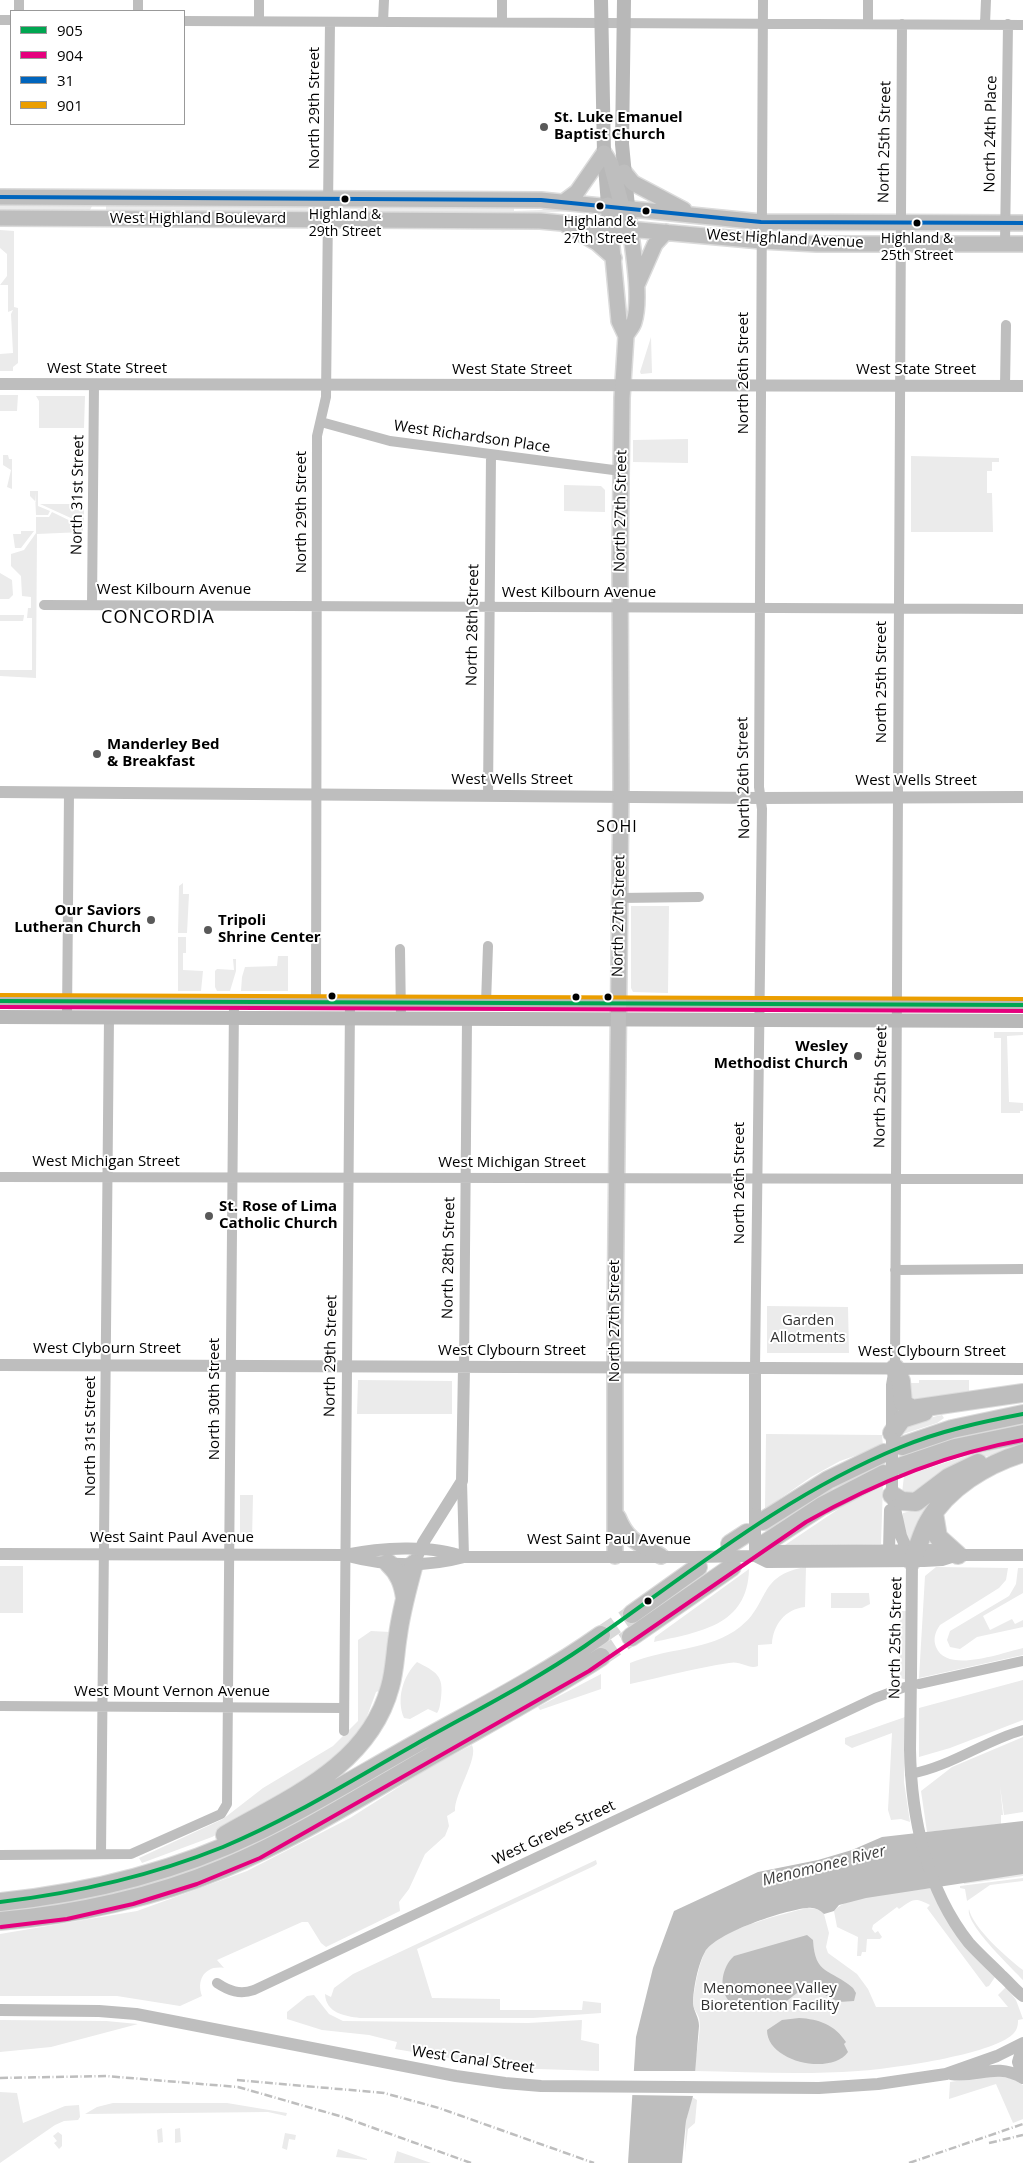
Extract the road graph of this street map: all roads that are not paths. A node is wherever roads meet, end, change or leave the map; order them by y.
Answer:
1 (259, 0) edge
2 (384, 0) edge
3 (502, 0) edge
4 (601, 0) edge
5 (624, 0) edge
6 (763, 0) edge
7 (868, 0) edge
8 (986, 0) edge
9 (185, 21) edge
10 (259, 21) junction
11 (330, 22) junction
12 (384, 22) junction
13 (502, 22) junction
14 (602, 22) junction
15 (624, 22) junction
16 (762, 24) junction
17 (868, 24) junction
18 (902, 24) junction
19 (986, 24) junction
20 (1008, 24) junction
21 (1023, 25) edge
22 (604, 153) junction
23 (624, 172) junction
24 (0, 197) edge
25 (329, 199) junction
26 (565, 201) junction
27 (692, 215) junction
28 (619, 217) junction
29 (0, 218) edge
30 (329, 219) junction
31 (540, 221) junction
32 (560, 222) junction
33 (761, 222) junction
34 (1005, 223) junction
35 (1023, 223) edge
36 (900, 224) junction
37 (666, 232) junction
38 (761, 241) junction
39 (900, 244) junction
40 (1005, 244) junction
41 (1023, 244) edge
42 (614, 258) junction
43 (636, 287) junction
44 (1006, 325) dead end
45 (626, 336) junction
46 (0, 384) edge
47 (94, 385) junction
48 (326, 385) junction
49 (623, 386) junction
50 (761, 386) junction
51 (901, 386) junction
52 (1005, 386) junction
53 (1023, 386) edge
54 (320, 422) junction
55 (491, 454) junction
56 (621, 471) junction
57 (92, 605) junction
58 (44, 606) dead end
59 (316, 606) junction
60 (490, 608) junction
61 (620, 608) junction
62 (759, 608) junction
63 (898, 609) junction
64 (1023, 609) edge
65 (0, 792) edge
66 (69, 793) junction
67 (316, 795) junction
68 (488, 796) junction
69 (620, 797) junction
70 (898, 797) junction
71 (1023, 797) edge
72 (760, 798) junction
73 (699, 897) dead end
74 (619, 898) junction
75 (488, 946) dead end
76 (400, 949) dead end
77 (0, 1001) edge
78 (68, 1001) junction
79 (234, 1003) junction
80 (316, 1003) junction
81 (350, 1004) junction
82 (401, 1004) junction
83 (486, 1004) junction
84 (501, 1004) junction
85 (618, 1004) junction
86 (898, 1005) junction
87 (1023, 1005) edge
88 (759, 1006) junction
89 (0, 1017) edge
90 (67, 1017) junction
91 (109, 1017) junction
92 (234, 1017) junction
93 (350, 1018) junction
94 (401, 1018) junction
95 (467, 1019) junction
96 (618, 1020) junction
97 (758, 1020) junction
98 (898, 1021) junction
99 (1023, 1021) edge
100 (233, 1176) junction
101 (0, 1177) edge
102 (107, 1177) junction
103 (349, 1177) junction
104 (466, 1178) junction
105 (616, 1178) junction
106 (757, 1179) junction
107 (1023, 1179) edge
108 (896, 1180) junction
109 (1023, 1269) edge
110 (895, 1270) junction
111 (0, 1364) edge
112 (106, 1365) junction
113 (231, 1365) junction
114 (346, 1366) junction
115 (464, 1367) junction
116 (614, 1367) junction
117 (755, 1368) junction
118 (895, 1368) junction
119 (1023, 1369) edge
120 (1023, 1393) edge
121 (949, 1404) junction
122 (1023, 1414) edge
123 (1023, 1434) edge
124 (893, 1443) junction
125 (1023, 1452) edge
126 (902, 1466) dead end
127 (884, 1474) dead end
128 (462, 1481) junction
129 (892, 1495) junction
130 (616, 1512) junction
131 (934, 1513) junction
132 (759, 1518) junction
133 (747, 1533) dead end
134 (730, 1544) dead end
135 (889, 1551) junction
136 (0, 1554) edge
137 (345, 1554) junction
138 (912, 1554) junction
139 (106, 1555) junction
140 (229, 1555) junction
141 (958, 1555) junction
142 (1023, 1555) edge
143 (615, 1556) junction
144 (661, 1556) junction
145 (763, 1556) junction
146 (417, 1557) junction
147 (464, 1557) junction
148 (696, 1562) junction
149 (388, 1563) junction
150 (732, 1567) dead end
151 (405, 1599) junction
152 (632, 1614) tunnel mouth
153 (601, 1635) tunnel mouth
154 (631, 1637) tunnel mouth
155 (601, 1657) tunnel mouth
156 (1023, 1661) edge
157 (919, 1684) dead end
158 (905, 1687) dead end
159 (0, 1706) edge
160 (104, 1706) junction
161 (229, 1708) junction
162 (344, 1708) junction
163 (1023, 1730) edge
164 (344, 1731) dead end
165 (910, 1774) junction
166 (102, 1854) junction
167 (0, 1855) edge
168 (170, 1867) junction
169 (0, 1902) edge
170 (2, 1921) edge
171 (217, 1983) dead end
172 (1022, 1997) edge
173 (0, 2010) edge
174 (1023, 2044) edge
175 (946, 2074) junction
176 (1023, 2077) edge

1 - 10 street
2 - 12 street
3 - 13 street
4 - 14 main road
5 - 15 main road, North 27th Street
6 - 16 street, North 26th Street
7 - 17 street
8 - 19 street
9 - 10 street
10 - 11 street
11 - 12 street
11 - 25 street, North 29th Street
12 - 13 street
13 - 14 street
14 - 15 street
14 - 22 main road
15 - 16 street
15 - 23 main road, North 27th Street
16 - 17 street
16 - 33 street, North 26th Street
17 - 18 street
18 - 19 street
18 - 36 street, North 25th Street
19 - 20 street
20 - 21 street
20 - 34 street, North 24th Place
22 - 26 main road
22 - 28 main road
23 - 27 main road
23 - 28 main road, North 27th Street
24 - 25 main road, West Highland Boulevard
25 - 26 main road, West Highland Boulevard
25 - 30 street, North 29th Street
26 - 28 main road, West Highland Boulevard
27 - 28 main road, West Highland Avenue
27 - 33 main road, West Highland Avenue
28 - 31 main road
28 - 32 main road, West Highland Boulevard
28 - 37 main road, West Highland Boulevard
28 - 42 main road, North 27th Street
28 - 43 main road, North 27th Street
29 - 30 main road, West Highland Boulevard
30 - 31 main road, West Highland Boulevard
30 - 48 street, North 29th Street
31 - 32 main road, West Highland Boulevard
32 - 42 main road
33 - 36 main road, West Highland Avenue
33 - 38 street, North 26th Street
34 - 35 main road, West Highland Avenue
34 - 36 main road, West Highland Avenue
34 - 40 street, North 24th Place
36 - 39 street, North 25th Street
37 - 38 main road, West Highland Avenue
37 - 43 main road
38 - 39 main road, West Highland Avenue
38 - 50 street, North 26th Street
39 - 40 main road, West Highland Avenue
39 - 51 street, North 25th Street
40 - 41 main road, West Highland Avenue
42 - 45 main road, North 27th Street
43 - 45 main road, North 27th Street
44 - 52 street
45 - 49 main road, North 27th Street
46 - 47 street, West State Street
47 - 48 street, West State Street
47 - 57 street, North 31st Street
48 - 49 street, West State Street
48 - 54 street, North 29th Street
49 - 50 street, West State Street
49 - 56 main road, North 27th Street
50 - 51 street, West State Street
50 - 62 street, North 26th Street
51 - 52 street, West State Street
51 - 63 street, North 25th Street
52 - 53 street, West State Street
54 - 55 street, West Richardson Place
54 - 59 street, North 29th Street
55 - 56 street, West Richardson Place
55 - 60 street, North 28th Street
56 - 61 main road, North 27th Street
57 - 58 street, West Kilbourn Avenue
57 - 59 street, West Kilbourn Avenue
59 - 60 street, West Kilbourn Avenue
59 - 67 street, North 29th Street
60 - 61 street, West Kilbourn Avenue
60 - 68 street, North 28th Street
61 - 62 street, West Kilbourn Avenue
61 - 69 main road, North 27th Street
62 - 63 street, West Kilbourn Avenue
62 - 72 street, North 26th Street
63 - 64 street, West Kilbourn Avenue
63 - 70 street, North 25th Street
65 - 66 street, West Wells Street
66 - 67 street, West Wells Street
66 - 78 street
67 - 68 street, West Wells Street
67 - 80 street, North 29th Street
68 - 69 street, West Wells Street
69 - 72 street, West Wells Street
69 - 74 main road, North 27th Street
70 - 71 street, West Wells Street
70 - 72 street, West Wells Street
70 - 86 street, North 25th Street
72 - 88 street, North 26th Street
73 - 74 street
74 - 85 main road, North 27th Street
75 - 83 street
76 - 82 street
77 - 78 main road
78 - 79 main road
78 - 90 street
79 - 80 main road
79 - 92 street, North 30th Street
80 - 81 main road
81 - 82 main road
81 - 93 street, North 29th Street
82 - 83 main road
82 - 94 street
83 - 84 main road
84 - 85 main road
84 - 95 main road
85 - 88 main road
85 - 96 main road, North 27th Street
86 - 87 main road
86 - 88 main road
86 - 98 street, North 25th Street
88 - 97 street, North 26th Street
89 - 90 main road
90 - 91 main road
91 - 92 main road
91 - 102 street, North 31st Street
92 - 93 main road
92 - 100 street, North 30th Street
93 - 94 main road
93 - 103 street, North 29th Street
94 - 95 main road
95 - 96 main road
95 - 104 street, North 28th Street
96 - 97 main road
96 - 105 main road, North 27th Street
97 - 98 main road
97 - 106 street, North 26th Street
98 - 99 main road
98 - 108 street, North 25th Street
100 - 102 street, West Michigan Street
100 - 103 street, West Michigan Street
100 - 113 street, North 30th Street
101 - 102 street, West Michigan Street
102 - 112 street, North 31st Street
103 - 104 street, West Michigan Street
103 - 114 street, North 29th Street
104 - 105 street, West Michigan Street
104 - 115 street, North 28th Street
105 - 106 street, West Michigan Street
105 - 116 main road, North 27th Street
106 - 108 street, West Michigan Street
106 - 117 street, North 26th Street
107 - 108 street, West Michigan Street
108 - 110 street, North 25th Street
109 - 110 street
110 - 118 street, North 25th Street
111 - 112 street, West Clybourn Street
112 - 113 street, West Clybourn Street
112 - 139 street, North 31st Street
113 - 114 street, West Clybourn Street
113 - 140 street, North 30th Street
114 - 115 street, West Clybourn Street
114 - 137 street, North 29th Street
115 - 116 street, West Clybourn Street
115 - 128 street, North 28th Street
116 - 117 street, West Clybourn Street
116 - 130 main road, North 27th Street
117 - 118 street, West Clybourn Street
117 - 132 street, North 26th Street
118 - 119 street, West Clybourn Street
118 - 121 highway
118 - 124 street, North 25th Street
120 - 121 highway
121 - 124 highway
122 - 124 highway
123 - 126 highway
124 - 129 street, North 25th Street, bridge
124 - 132 highway
125 - 129 highway
125 - 131 highway
127 - 145 highway
128 - 146 street
128 - 147 street, North 28th Street
129 - 135 street
129 - 138 street, North 25th Street
130 - 143 main road, North 27th Street
130 - 144 main road
131 - 138 highway
131 - 141 highway
132 - 145 street, North 26th Street, bridge
133 - 134 highway
135 - 138 street, West Saint Paul Avenue
135 - 145 street, West Saint Paul Avenue
136 - 139 street, West Saint Paul Avenue
137 - 140 street, West Saint Paul Avenue
137 - 146 street, West Saint Paul Avenue
137 - 149 street, West Saint Paul Avenue
137 - 162 street, North 29th Street
138 - 141 street, West Saint Paul Avenue
138 - 145 street, West Saint Paul Avenue
138 - 165 street, North 25th Street, bridge
139 - 140 street, West Saint Paul Avenue
139 - 160 street, North 31st Street
140 - 161 street, North 30th Street
141 - 142 street, West Saint Paul Avenue
143 - 144 street, West Saint Paul Avenue
143 - 147 street, West Saint Paul Avenue
144 - 148 street, West Saint Paul Avenue
145 - 148 street, West Saint Paul Avenue, bridge
146 - 147 street, West Saint Paul Avenue
146 - 149 street, West Saint Paul Avenue
146 - 151 highway
148 - 152 highway
149 - 151 highway
150 - 154 highway
151 - 168 highway
153 - 168 highway
155 - 170 highway
156 - 157 street
158 - 171 street, West Greves Street
159 - 160 street, West Mount Vernon Avenue
160 - 161 street, West Mount Vernon Avenue
160 - 166 street, North 31st Street
161 - 162 street, West Mount Vernon Avenue
161 - 166 street, North 30th Street
162 - 164 street, North 29th Street
163 - 165 street
165 - 172 street, North 25th Street
166 - 167 street
168 - 169 highway
173 - 175 street, West Canal Street
174 - 175 street, West Canal Street
174 - 176 street
175 - 176 street, West Canal Street

